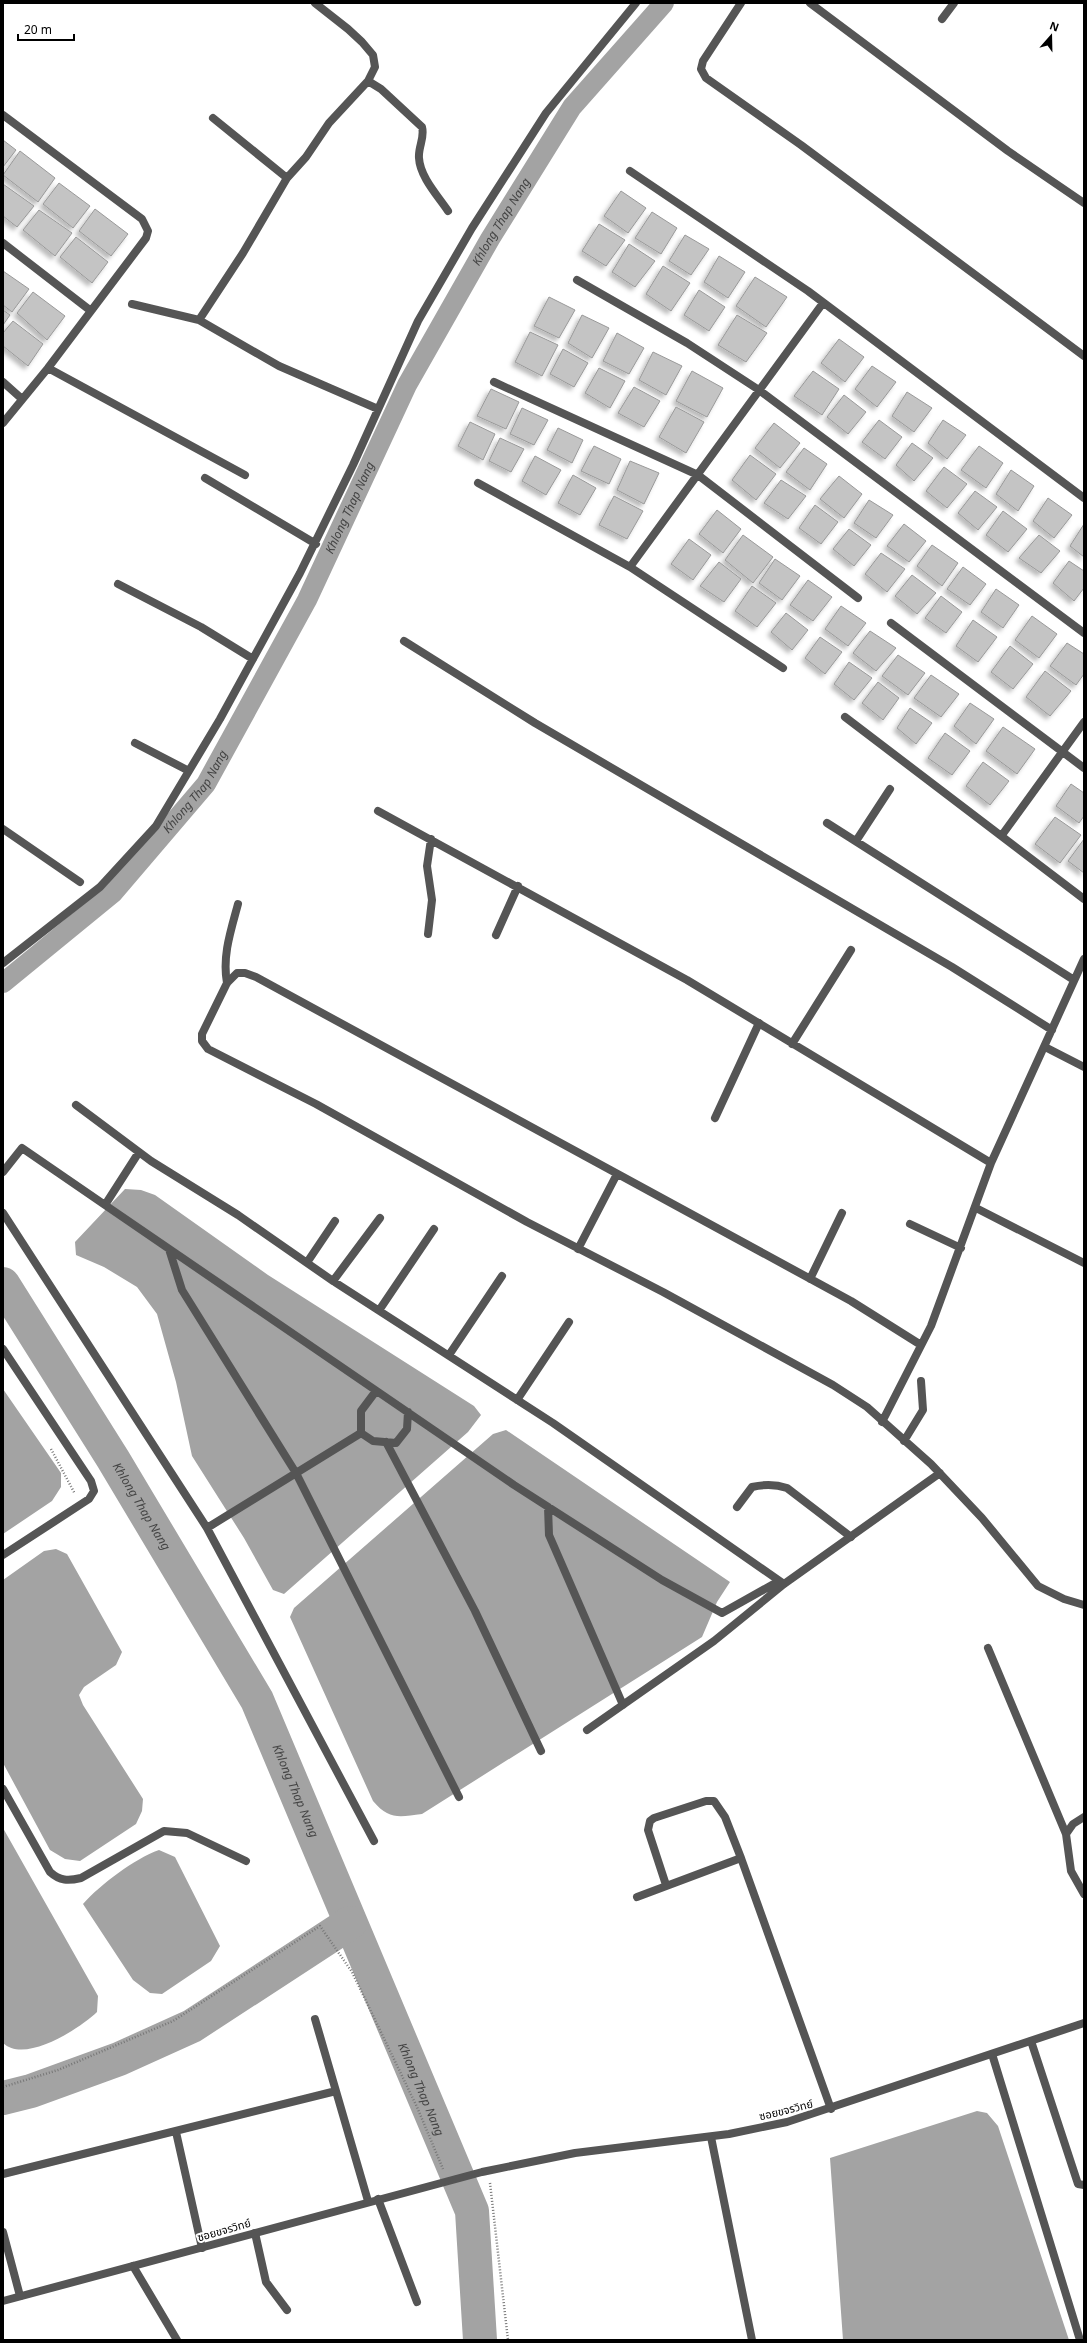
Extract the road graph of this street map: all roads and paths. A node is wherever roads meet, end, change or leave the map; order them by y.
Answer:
1 (315, 3) edge
2 (636, 3) edge
3 (741, 3) edge
4 (810, 3) edge
5 (954, 3) edge
6 (942, 19) dead end
7 (368, 81) junction
8 (3, 115) edge
9 (213, 118) dead end
10 (630, 171) dead end
11 (286, 178) junction
12 (1084, 203) edge
13 (448, 211) dead end
14 (3, 243) edge
15 (577, 280) dead end
16 (823, 302) junction
17 (132, 304) dead end
18 (91, 311) junction
19 (199, 320) junction
20 (1084, 356) edge
21 (48, 368) junction
22 (3, 382) edge
23 (494, 382) dead end
24 (759, 390) junction
25 (22, 399) junction
26 (378, 409) junction
27 (3, 423) edge
28 (245, 475) dead end
29 (698, 475) junction
30 (205, 478) dead end
31 (478, 483) dead end
32 (1084, 498) edge
33 (316, 544) junction
34 (630, 567) junction
35 (118, 584) dead end
36 (858, 598) dead end
37 (891, 623) dead end
38 (1084, 633) edge
39 (404, 641) dead end
40 (253, 659) junction
41 (783, 668) dead end
42 (845, 717) dead end
43 (1084, 722) edge
44 (136, 743) dead end
45 (1063, 751) junction
46 (1084, 768) edge
47 (189, 771) junction
48 (890, 789) dead end
49 (378, 810) dead end
50 (827, 823) dead end
51 (3, 829) edge
52 (1002, 835) junction
53 (431, 839) junction
54 (856, 841) junction
55 (80, 882) dead end
56 (518, 886) junction
57 (1084, 899) edge
58 (238, 904) dead end
59 (428, 934) dead end
60 (496, 935) dead end
61 (851, 950) dead end
62 (1084, 959) edge
63 (3, 964) edge
64 (1074, 980) junction
65 (227, 983) junction
66 (759, 1023) junction
67 (1052, 1030) junction
68 (792, 1044) junction
69 (1045, 1047) junction
70 (1084, 1067) edge
71 (76, 1105) dead end
72 (715, 1118) dead end
73 (139, 1152) junction
74 (991, 1163) junction
75 (3, 1172) edge
76 (617, 1174) junction
77 (105, 1205) junction
78 (976, 1208) junction
79 (842, 1212) dead end
80 (3, 1213) edge
81 (380, 1218) dead end
82 (334, 1221) dead end
83 (910, 1224) dead end
84 (434, 1229) dead end
85 (961, 1248) junction
86 (169, 1249) junction
87 (578, 1249) junction
88 (308, 1261) junction
89 (1084, 1263) edge
90 (502, 1276) dead end
91 (810, 1279) junction
92 (333, 1281) junction
93 (380, 1309) junction
94 (569, 1322) dead end
95 (921, 1345) junction
96 (3, 1349) edge
97 (448, 1355) junction
98 (921, 1380) dead end
99 (376, 1391) junction
100 (517, 1400) junction
101 (408, 1412) junction
102 (882, 1422) junction
103 (361, 1433) junction
104 (904, 1441) junction
105 (386, 1442) junction
106 (48, 1444) dead end
107 (296, 1473) junction
108 (940, 1473) junction
109 (80, 1505) junction
110 (548, 1507) junction
111 (737, 1507) dead end
112 (207, 1528) junction
113 (851, 1537) junction
114 (3, 1555) edge
115 (782, 1582) junction
116 (1084, 1605) edge
117 (988, 1648) dead end
118 (623, 1705) junction
119 (587, 1730) dead end
120 (541, 1751) dead end
121 (3, 1789) edge
122 (459, 1797) dead end
123 (1084, 1817) edge
124 (1066, 1834) junction
125 (374, 1841) dead end
126 (741, 1858) junction
127 (246, 1861) dead end
128 (666, 1885) junction
129 (1084, 1894) edge
130 (637, 1897) dead end
131 (314, 2019) dead end
132 (1084, 2023) edge
133 (1031, 2040) junction
134 (992, 2054) junction
135 (3, 2087) edge
136 (336, 2091) junction
137 (831, 2109) junction
138 (176, 2132) junction
139 (711, 2137) junction
140 (486, 2171) junction
141 (3, 2174) edge
142 (447, 2182) junction
143 (1084, 2185) edge
144 (378, 2199) junction
145 (368, 2202) junction
146 (3, 2232) edge
147 (255, 2233) junction
148 (202, 2248) junction
149 (133, 2266) junction
150 (20, 2296) junction
151 (3, 2300) edge
152 (416, 2302) dead end
153 (287, 2310) dead end
154 (177, 2340) edge
155 (508, 2340) edge
156 (752, 2340) edge
157 (1080, 2340) edge

1 - 7 street
2 - 26 street
3 - 20 street
4 - 12 street
5 - 6 street
7 - 11 street
7 - 13 street
8 - 18 street
9 - 11 street
10 - 16 street
11 - 19 street
14 - 18 street
15 - 24 street
16 - 24 street
16 - 32 street
17 - 19 street
18 - 21 street
19 - 26 street
21 - 25 street
21 - 28 street
22 - 25 street
23 - 29 street
24 - 29 street
24 - 38 street
25 - 27 street
26 - 33 street
29 - 34 street
29 - 36 street
30 - 33 street
31 - 34 street
33 - 40 street
34 - 41 street
35 - 40 street
37 - 45 street
39 - 67 street
40 - 47 street
42 - 52 street
43 - 45 street
44 - 47 street
45 - 46 street
45 - 52 street
47 - 63 street
48 - 54 street
49 - 53 street
50 - 54 street
51 - 55 street
52 - 57 street
53 - 56 street
53 - 59 street
54 - 64 street
56 - 60 street
56 - 66 street
58 - 65 street
61 - 68 street
62 - 64 street
64 - 67 street
65 - 76 street
65 - 87 street
66 - 68 street
66 - 72 street
67 - 69 street
68 - 74 street
69 - 70 street
69 - 74 street
71 - 73 street
73 - 77 street
73 - 88 street
74 - 78 street
75 - 77 street
76 - 87 street
76 - 91 street
77 - 86 street
78 - 85 street
78 - 89 street
79 - 91 street
80 - 112 street
81 - 92 street
82 - 88 street
83 - 85 street
84 - 93 street
85 - 95 street
86 - 99 street
86 - 107 street
87 - 102 street
88 - 92 street
90 - 97 street
91 - 95 street
92 - 93 street
93 - 97 street
94 - 100 street
95 - 102 street
96 - 109 street
97 - 100 street
98 - 104 street
99 - 101 street
99 - 103 street
100 - 115 street
101 - 105 street
101 - 110 street
102 - 104 street
103 - 105 street
103 - 107 street
104 - 108 street
105 - 120 street
106 - 109 path
107 - 112 street
107 - 122 street
108 - 113 street
108 - 116 street
109 - 114 street
110 - 115 street
110 - 118 street
111 - 113 street
112 - 125 street
113 - 115 street
115 - 118 street
117 - 124 street
118 - 119 street
121 - 127 street
123 - 124 street
124 - 129 street
126 - 128 street
126 - 128 street
126 - 137 street
128 - 130 street
131 - 136 street
132 - 133 street, ซอยขจรวิทย์
133 - 134 street, ซอยขจรวิทย์
133 - 143 street
134 - 137 street, ซอยขจรวิทย์
134 - 157 street
135 - 142 path
136 - 138 street
136 - 145 street
137 - 139 street, ซอยขจรวิทย์
138 - 141 street
138 - 148 street
139 - 140 street, ซอยขจรวิทย์
139 - 156 street
140 - 142 street, ซอยขจรวิทย์
140 - 155 path
142 - 144 street, ซอยขจรวิทย์
144 - 145 street, ซอยขจรวิทย์
144 - 152 street
145 - 147 street, ซอยขจรวิทย์
146 - 150 street
147 - 148 street, ซอยขจรวิทย์
147 - 153 street
148 - 149 street, ซอยขจรวิทย์
149 - 150 street, ซอยขจรวิทย์
149 - 154 street
150 - 151 street, ซอยขจรวิทย์

